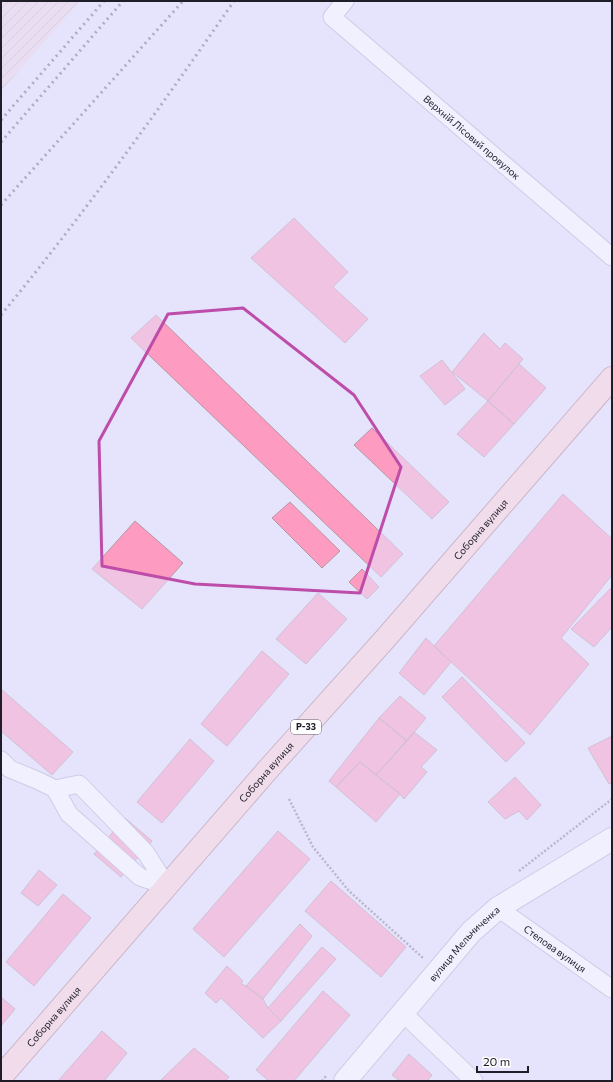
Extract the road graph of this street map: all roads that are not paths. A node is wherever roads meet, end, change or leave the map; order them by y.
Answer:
1 (345, 1) edge
2 (612, 257) edge
3 (612, 378) edge
4 (1, 760) edge
5 (55, 789) junction
6 (612, 839) edge
7 (167, 886) junction
8 (498, 908) junction
9 (612, 989) edge
10 (402, 1013) junction
11 (1, 1078) edge
12 (345, 1081) edge
13 (474, 1081) edge

1 - 2 street, Верхній Лісовий провулок
3 - 7 main road, Соборна вулиця / Р-33
4 - 5 street
5 - 7 street
5 - 7 street
6 - 8 street, вулиця Мельниченка
7 - 11 main road, Соборна вулиця / Р-33
8 - 9 street, Степова вулиця
8 - 10 street, вулиця Мельниченка
10 - 12 street, вулиця Мельниченка
10 - 13 street

